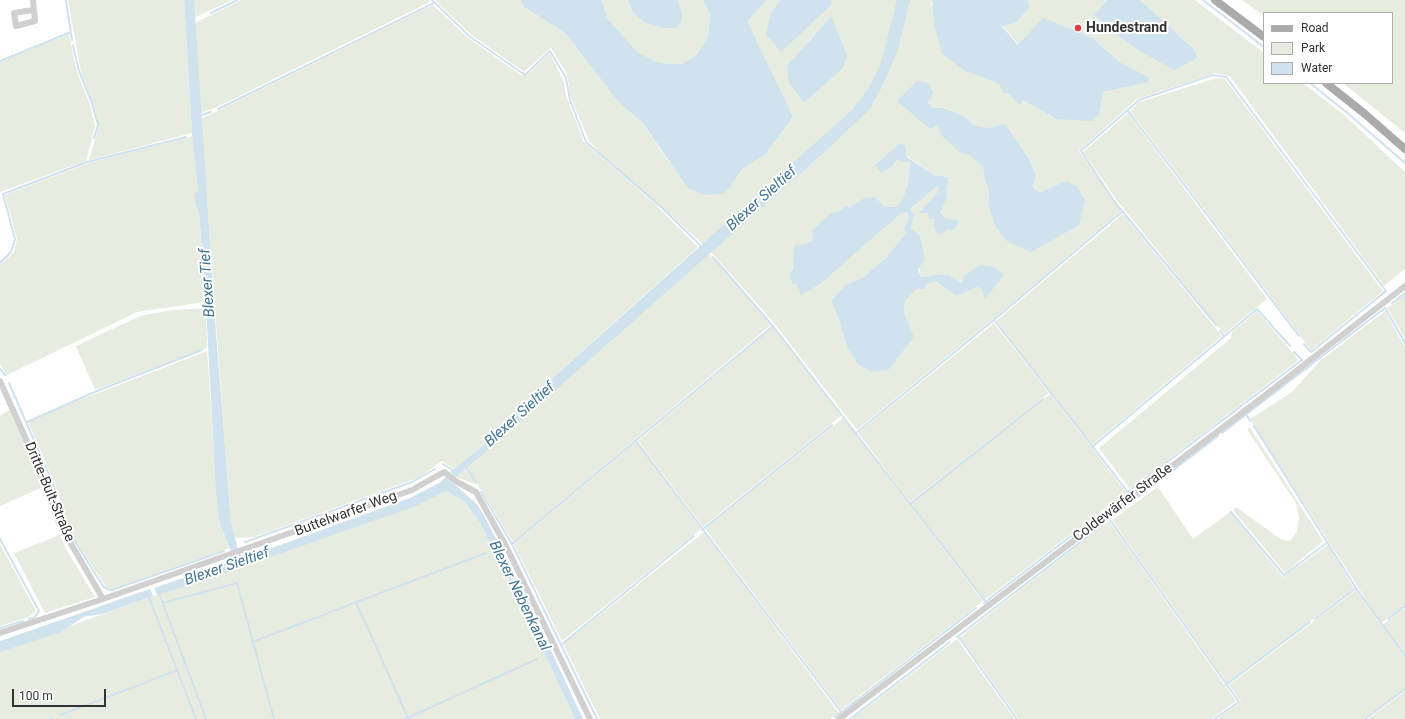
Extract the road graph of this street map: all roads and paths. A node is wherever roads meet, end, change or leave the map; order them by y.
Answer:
1 (33, 0) edge
2 (1214, 0) edge
3 (34, 10) junction
4 (1263, 36) edge
5 (1327, 84) edge
6 (1405, 149) edge
7 (1405, 286) edge
8 (0, 381) edge
9 (103, 599) junction
10 (0, 634) edge
11 (590, 719) edge
12 (839, 719) edge

1 - 3 street
2 - 4 main road
3 - 3 street
5 - 6 main road
7 - 12 street, Coldewärfer Straße
8 - 9 street, Dritte-Bult-Straße
9 - 10 street
9 - 11 street, Buttelwarfer Weg

